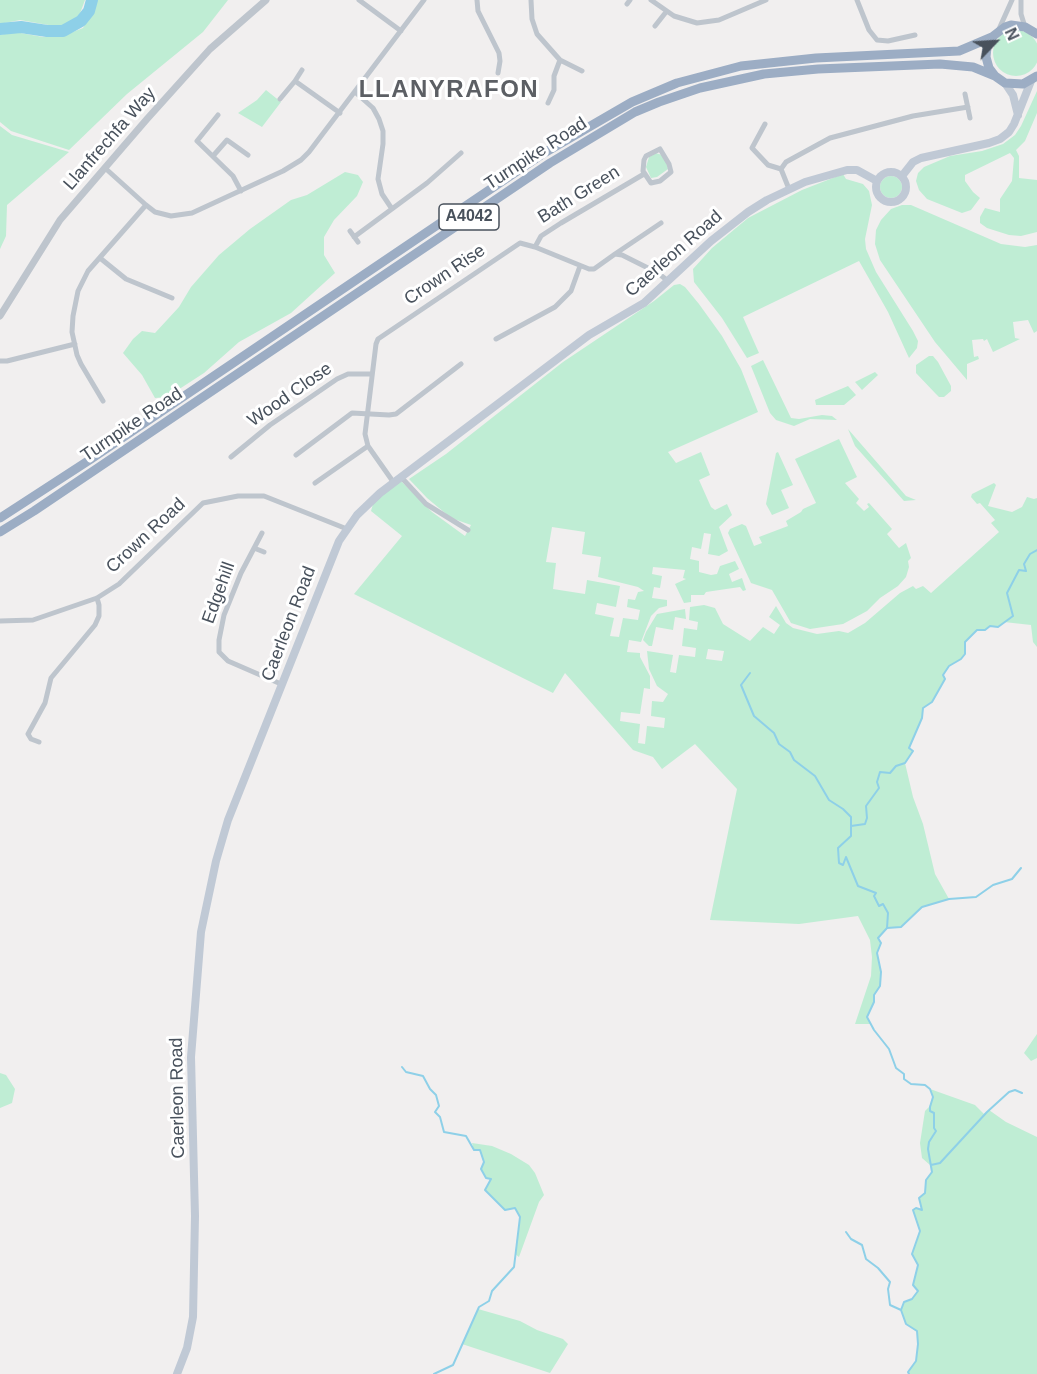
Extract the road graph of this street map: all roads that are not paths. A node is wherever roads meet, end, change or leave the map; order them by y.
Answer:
1 (266, 0) edge
2 (359, 0) edge
3 (424, 0) edge
4 (477, 0) edge
5 (531, 0) edge
6 (651, 0) edge
7 (766, 0) edge
8 (857, 0) edge
9 (1012, 0) edge
10 (1021, 0) edge
11 (666, 12) junction
12 (655, 26) dead end
13 (1025, 27) junction
14 (401, 31) junction
15 (1036, 33) edge
16 (995, 34) junction
17 (915, 35) dead end
18 (560, 60) junction
19 (302, 70) dead end
20 (582, 71) dead end
21 (498, 73) dead end
22 (995, 76) junction
23 (1034, 79) edge
24 (295, 81) junction
25 (1005, 83) junction
26 (355, 92) junction
27 (965, 94) dead end
28 (280, 99) dead end
29 (548, 103) dead end
30 (968, 107) junction
31 (340, 113) junction
32 (218, 115) dead end
33 (1018, 115) junction
34 (970, 118) dead end
35 (765, 124) dead end
36 (461, 153) dead end
37 (248, 155) dead end
38 (213, 156) junction
39 (105, 168) junction
40 (781, 169) junction
41 (644, 174) junction
42 (902, 176) junction
43 (877, 181) junction
44 (789, 189) junction
45 (241, 191) junction
46 (146, 205) junction
47 (392, 209) junction
48 (661, 223) dead end
49 (350, 231) dead end
50 (535, 247) junction
51 (615, 254) junction
52 (100, 258) junction
53 (580, 266) junction
54 (668, 281) junction
55 (172, 298) dead end
56 (0, 316) edge
57 (496, 339) dead end
58 (75, 344) junction
59 (0, 361) edge
60 (461, 364) dead end
61 (372, 374) junction
62 (103, 401) dead end
63 (367, 413) junction
64 (368, 446) junction
65 (296, 455) dead end
66 (231, 457) dead end
67 (397, 480) junction
68 (315, 483) dead end
69 (0, 518) edge
70 (347, 529) junction
71 (468, 530) dead end
72 (0, 532) edge
73 (262, 533) dead end
74 (254, 548) junction
75 (264, 552) dead end
76 (97, 598) junction
77 (0, 621) edge
78 (281, 684) junction
79 (39, 742) dead end
80 (177, 1374) edge

1 - 39 street, Llanfrechfa Way
2 - 14 street
3 - 14 street
4 - 21 street
5 - 18 street
6 - 11 street
7 - 11 street
8 - 17 street
9 - 16 street
10 - 13 street
11 - 12 street
13 - 15 highway
13 - 16 highway, Turnpike Road
14 - 26 street
16 - 22 highway
16 - 69 highway, Turnpike Road / A4042
18 - 20 street
18 - 29 street
19 - 24 street
22 - 25 highway, Turnpike Road
22 - 72 highway, Turnpike Road / A4042
23 - 25 highway
23 - 33 main road
24 - 28 street
24 - 31 street
25 - 33 main road
26 - 31 street
26 - 47 street
27 - 30 street
30 - 34 street
30 - 40 street
31 - 45 street
32 - 38 street
33 - 42 main road
35 - 40 street
36 - 47 street
37 - 38 street
38 - 45 street
39 - 46 street
39 - 56 street, Llanfrechfa Way
40 - 44 street
41 - 41 street, Bath Green
41 - 50 street, Bath Green
42 - 43 main road
42 - 43 main road
43 - 44 main road, Caerleon Road
44 - 54 main road, Caerleon Road
45 - 46 street
46 - 52 street
47 - 49 street
48 - 51 street
50 - 53 street
50 - 61 street, Crown Rise
51 - 53 street
51 - 54 street
52 - 55 street
52 - 58 street
53 - 57 street
54 - 67 main road, Caerleon Road
58 - 59 street
58 - 62 street
60 - 63 street
61 - 63 street, Crown Rise
61 - 66 street, Wood Close
63 - 64 street, Crown Rise
63 - 65 street
64 - 67 street
64 - 68 street
67 - 70 main road, Caerleon Road
67 - 71 street
70 - 76 street, Crown Road
70 - 78 main road, Caerleon Road
73 - 74 street, Edgehill
74 - 75 street, Edgehill
74 - 78 street, Edgehill
76 - 77 street, Crown Road
76 - 79 street
78 - 80 main road, Caerleon Road

